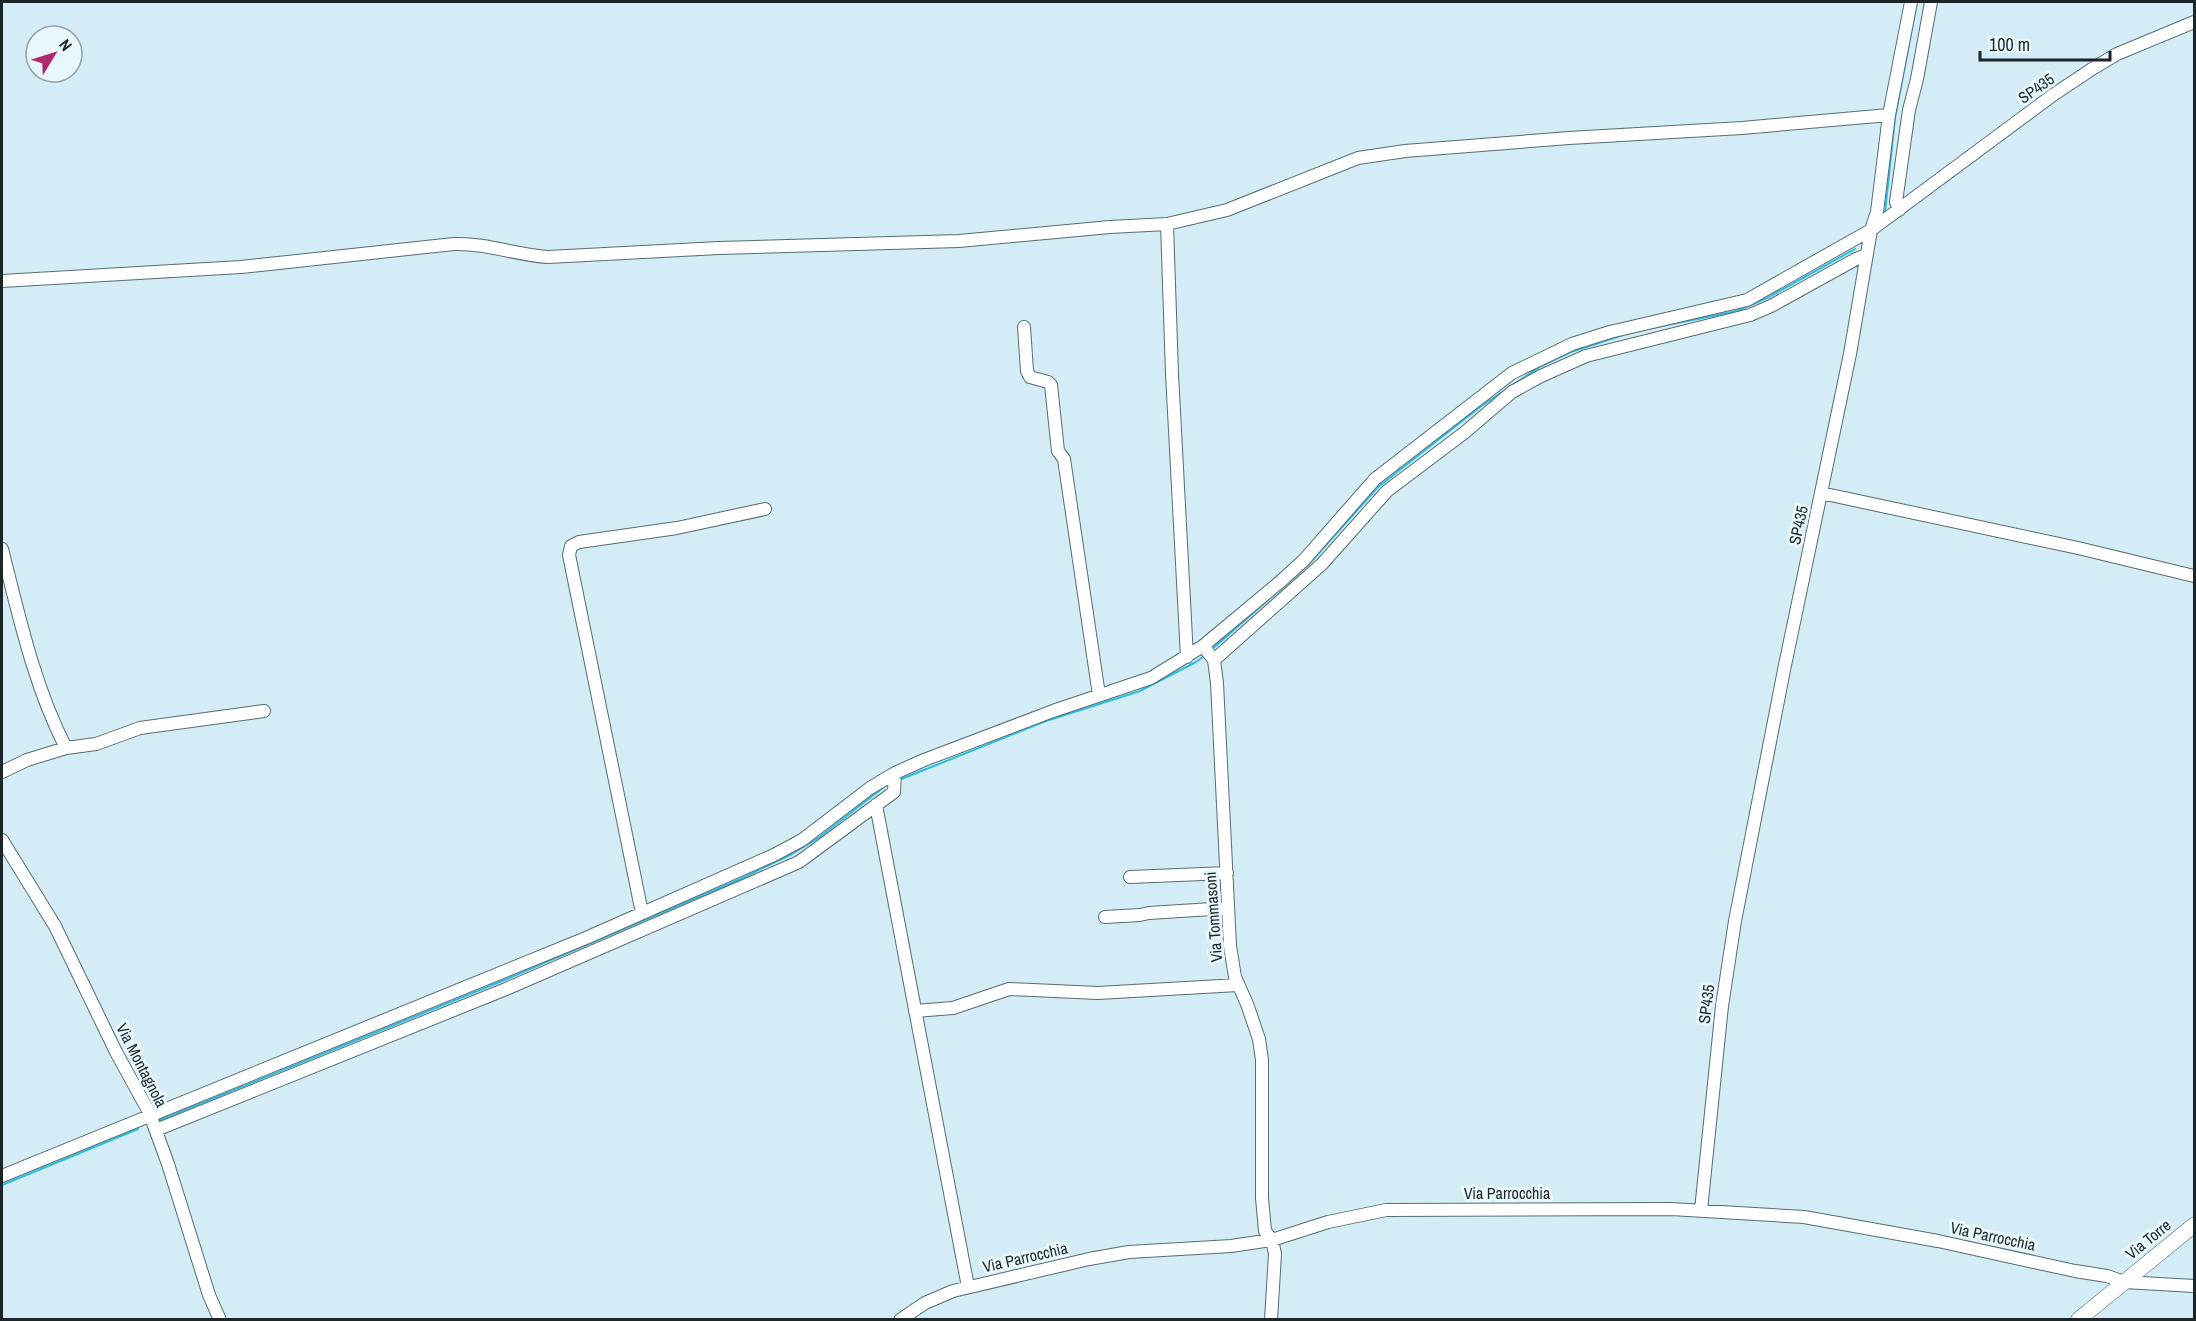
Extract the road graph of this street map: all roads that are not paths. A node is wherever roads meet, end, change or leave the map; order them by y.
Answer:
1 (1911, 2) edge
2 (1931, 2) edge
3 (2194, 22) edge
4 (1889, 115) junction
5 (1899, 210) junction
6 (1167, 224) junction
7 (1871, 230) junction
8 (1866, 255) junction
9 (2, 281) edge
10 (1024, 327) dead end
11 (1498, 393) junction
12 (1821, 493) junction
13 (765, 508) dead end
14 (2, 549) edge
15 (2194, 576) edge
16 (1209, 653) junction
17 (1187, 657) junction
18 (1098, 695) junction
19 (264, 711) dead end
20 (66, 748) junction
21 (2, 772) edge
22 (894, 779) junction
23 (876, 805) junction
24 (2, 840) edge
25 (1227, 873) junction
26 (1130, 877) dead end
27 (1228, 908) junction
28 (642, 913) junction
29 (1105, 917) dead end
30 (1238, 985) junction
31 (915, 1011) junction
32 (151, 1116) junction
33 (156, 1130) junction
34 (2, 1176) edge
35 (1701, 1210) junction
36 (2194, 1225) edge
37 (1272, 1240) junction
38 (2124, 1282) junction
39 (968, 1287) junction
40 (2194, 1287) edge
41 (220, 1320) edge
42 (900, 1320) edge
43 (1271, 1320) edge
44 (2078, 1320) edge

1 - 4 street
2 - 5 street
3 - 5 street, SP435
4 - 6 street
4 - 7 street
5 - 7 street, SP435
6 - 9 street
6 - 17 street
7 - 8 street, SP435
7 - 11 street
8 - 11 street
8 - 12 street, SP435
10 - 18 street
11 - 16 street
11 - 16 street
12 - 15 street
12 - 35 street, SP435
13 - 28 street
14 - 20 street
16 - 17 street
16 - 25 street, Via Tommasoni
17 - 18 street
18 - 22 street
19 - 20 street
20 - 21 street
22 - 23 street
22 - 28 street
23 - 31 street
23 - 33 street
24 - 32 street, Via Montagnola
25 - 26 street
25 - 27 street, Via Tommasoni
27 - 29 street
27 - 30 street, Via Tommasoni
28 - 32 street
30 - 31 street
30 - 37 street, Via Tommasoni
31 - 39 street
32 - 33 street, Via Montagnola
32 - 34 street
33 - 41 street, Via Montagnola
35 - 37 street, Via Parrocchia
35 - 38 street, Via Parrocchia
36 - 38 main road, Via Torre
37 - 39 street, Via Parrocchia
37 - 43 street, Via Tommasoni
38 - 40 street, Via Parrocchia
38 - 44 main road, Via Torre
39 - 42 street, Via Parrocchia

